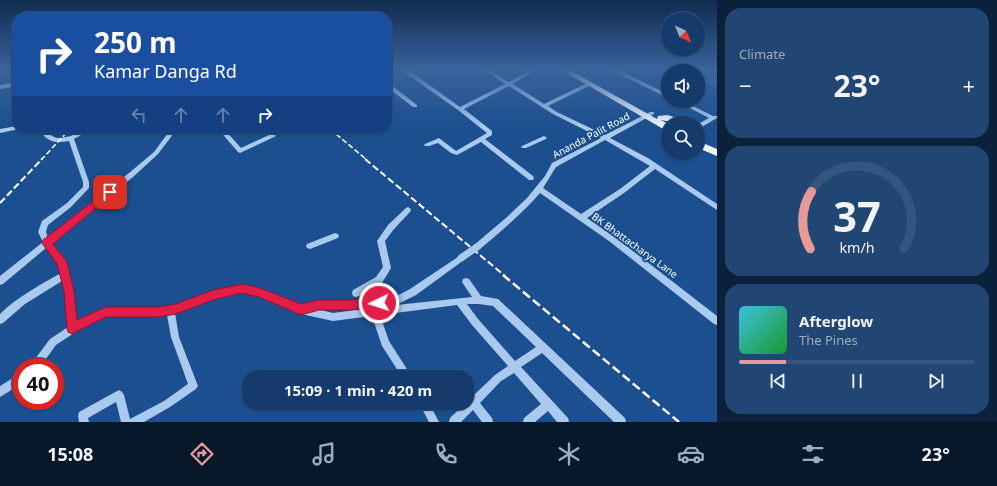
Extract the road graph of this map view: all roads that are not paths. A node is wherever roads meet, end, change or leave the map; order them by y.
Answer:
1 (392, 88) edge
2 (430, 88) edge
3 (501, 88) edge
4 (514, 88) edge
5 (581, 88) edge
6 (596, 88) edge
7 (605, 88) edge
8 (650, 88) edge
9 (661, 93) edge
10 (414, 106) dead end
11 (544, 106) junction
12 (694, 108) edge
13 (460, 109) junction
14 (650, 115) junction
15 (715, 117) edge
16 (661, 118) edge
17 (661, 123) edge
18 (705, 123) edge
19 (12, 129) edge
20 (0, 131) edge
21 (46, 134) edge
22 (81, 134) edge
23 (170, 134) edge
24 (225, 134) edge
25 (271, 134) edge
26 (544, 138) dead end
27 (606, 138) junction
28 (71, 139) junction
29 (480, 139) junction
30 (705, 142) edge
31 (428, 145) dead end
32 (524, 147) dead end
33 (705, 148) edge
34 (717, 148) edge
35 (717, 154) edge
36 (654, 166) junction
37 (531, 178) dead end
38 (538, 189) junction
39 (717, 207) edge
40 (408, 210) dead end
41 (581, 218) junction
42 (335, 236) dead end
43 (47, 243) junction
44 (310, 246) dead end
45 (65, 275) junction
46 (0, 281) edge
47 (466, 282) dead end
48 (356, 293) dead end
49 (479, 300) junction
50 (459, 301) junction
51 (170, 310) junction
52 (301, 310) junction
53 (375, 312) junction
54 (0, 320) edge
55 (717, 321) edge
56 (72, 328) junction
57 (543, 347) junction
58 (40, 358) edge
59 (514, 367) junction
60 (402, 370) edge
61 (12, 384) edge
62 (0, 392) edge
63 (474, 402) edge
64 (474, 404) edge
65 (547, 405) junction
66 (428, 410) edge
67 (466, 410) edge
68 (84, 422) edge
69 (126, 422) edge
70 (134, 422) edge
71 (434, 422) edge
72 (454, 422) edge
73 (488, 422) edge
74 (528, 422) edge
75 (564, 422) edge
76 (621, 422) edge

1 - 10 street
2 - 13 street
3 - 13 street
4 - 11 street
5 - 11 street
6 - 14 main road
7 - 14 main road
8 - 9 street
11 - 27 street
12 - 15 street
13 - 29 street
14 - 16 main road
14 - 17 main road
14 - 27 street, Ananda Palit Road
15 - 18 street
19 - 20 street
21 - 28 street
22 - 28 street
23 - 43 street
24 - 25 street
26 - 32 street
27 - 36 street
27 - 38 street, Ananda Palit Road
28 - 43 street
29 - 31 street
29 - 37 street
30 - 34 main road
33 - 35 main road
36 - 39 street
36 - 41 street
38 - 41 street, BK Bhattacharya Lane
38 - 52 street, Ananda Palit Road, bridge
40 - 48 street
41 - 55 street, BK Bhattacharya Lane
42 - 44 street
43 - 45 street
43 - 46 street
45 - 54 street
45 - 56 street
47 - 49 street
49 - 50 street
49 - 57 street
50 - 53 street
50 - 59 street
51 - 52 street
51 - 56 street
51 - 70 street
52 - 53 street
53 - 60 street
56 - 58 street
57 - 59 street
57 - 76 street
59 - 63 street
59 - 65 street
61 - 62 street
64 - 73 street
65 - 74 street
65 - 75 street
66 - 71 street
67 - 72 street
68 - 69 street

